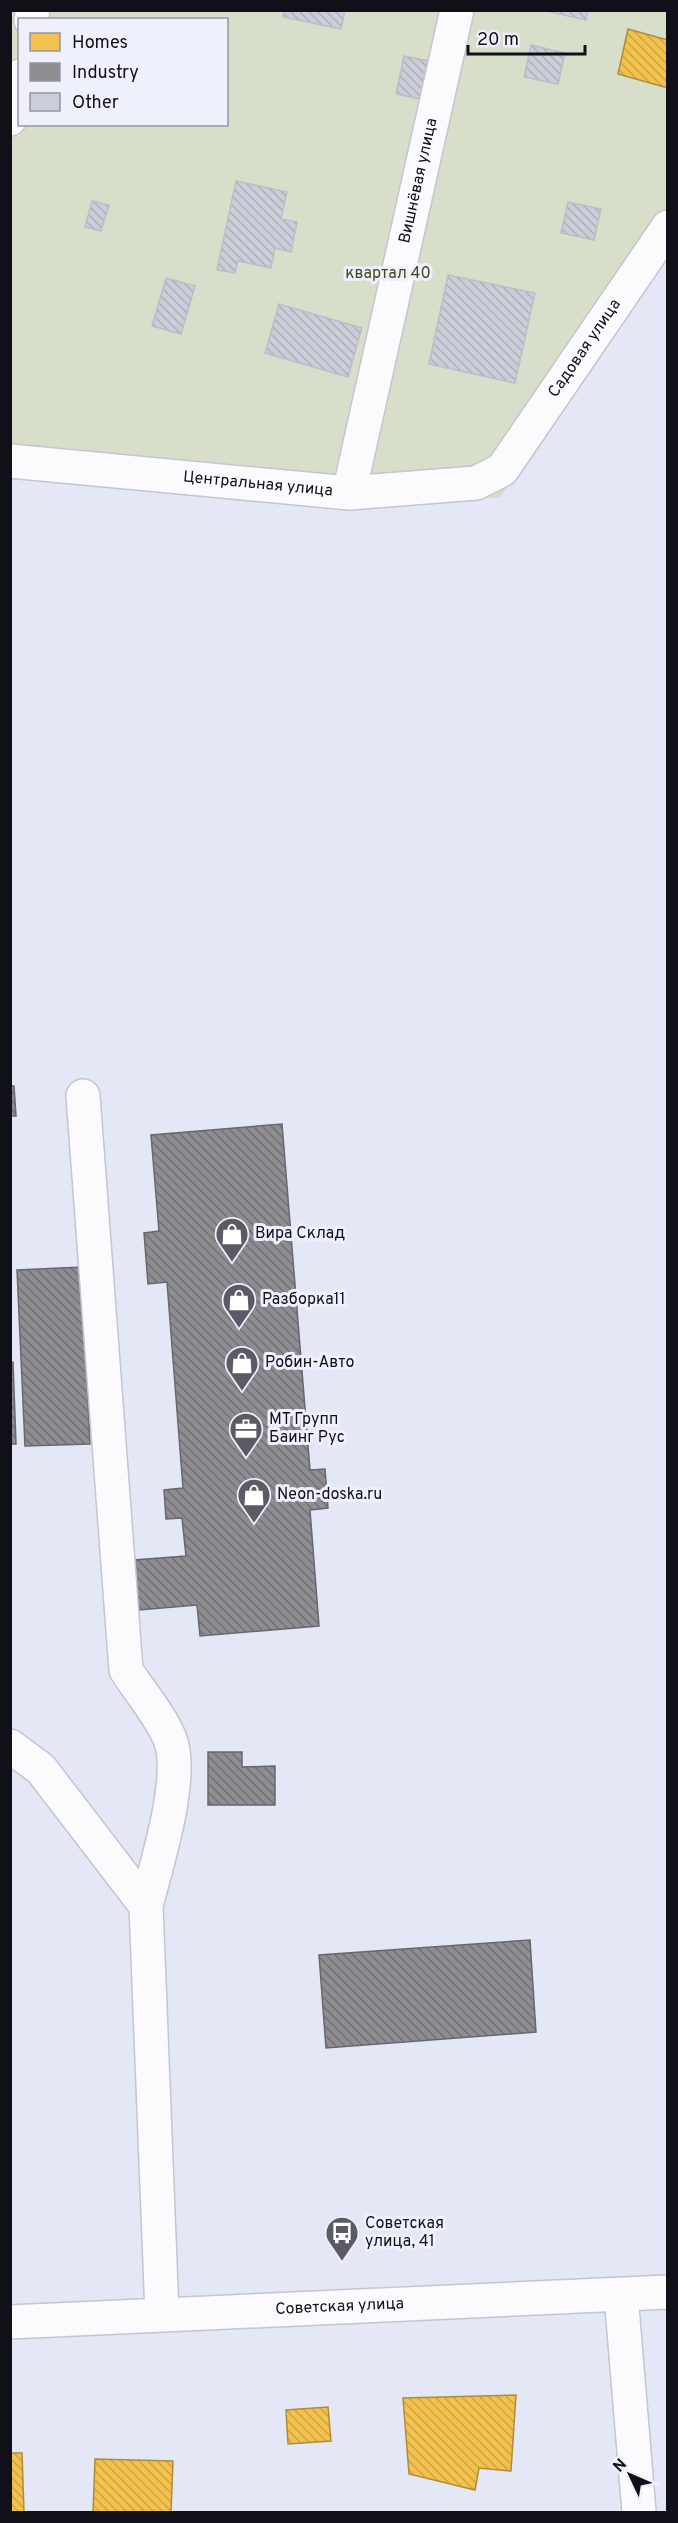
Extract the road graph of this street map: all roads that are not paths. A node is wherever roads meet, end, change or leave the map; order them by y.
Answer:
1 (457, 10) edge
2 (18, 85) edge
3 (10, 119) edge
4 (668, 227) edge
5 (10, 461) edge
6 (502, 470) joint
7 (349, 493) junction
8 (83, 1096) dead end
9 (10, 1746) edge
10 (146, 1906) junction
11 (668, 2292) edge
12 (621, 2295) junction
13 (162, 2314) junction
14 (10, 2322) edge
15 (639, 2512) edge

1 - 7 street, Вишнёвая улица
2 - 3 street
4 - 6 street, Садовая улица
5 - 7 street, Центральная улица
6 - 7 street, Центральная улица
8 - 10 street
9 - 10 street
10 - 13 street
11 - 12 street, Советская улица
12 - 13 street, Советская улица
12 - 15 street
13 - 14 street, Советская улица

